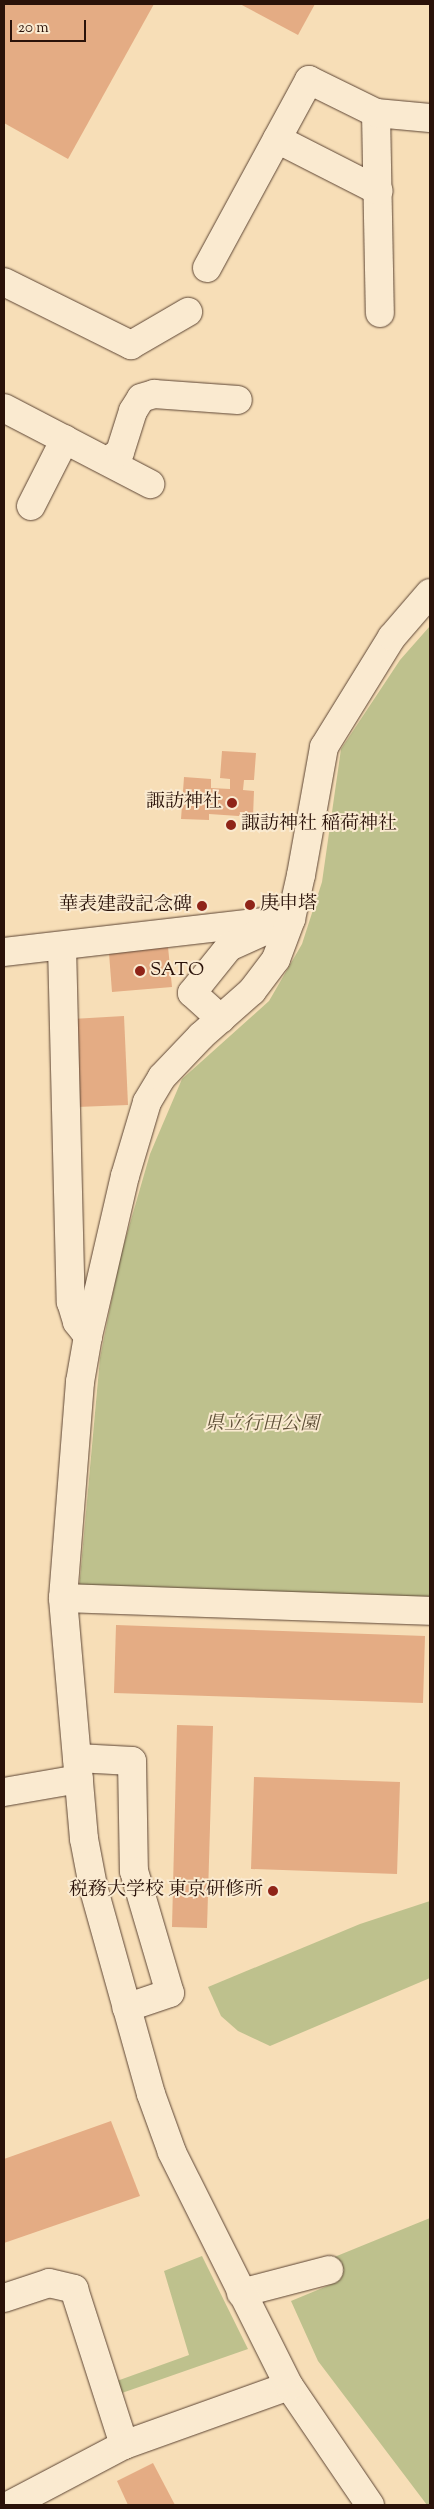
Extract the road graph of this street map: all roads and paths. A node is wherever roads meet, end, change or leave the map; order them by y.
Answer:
1 (376, 113) junction
2 (430, 118) edge
3 (277, 139) junction
4 (380, 191) junction
5 (207, 268) dead end
6 (4, 282) edge
7 (188, 312) dead end
8 (380, 313) dead end
9 (238, 400) dead end
10 (4, 408) edge
11 (65, 439) junction
12 (108, 461) junction
13 (150, 484) dead end
14 (31, 506) dead end
15 (430, 593) edge
16 (291, 919) junction
17 (62, 946) junction
18 (4, 952) edge
19 (222, 1019) junction
20 (88, 1336) junction
21 (63, 1598) junction
22 (430, 1610) edge
23 (78, 1768) junction
24 (4, 1792) edge
25 (126, 2008) junction
26 (330, 2270) dead end
27 (241, 2293) junction
28 (4, 2298) edge
29 (289, 2386) junction
30 (124, 2445) junction
31 (10, 2505) edge
32 (370, 2505) edge

1 - 2 street
1 - 3 street
1 - 4 street
3 - 4 street
3 - 5 street
4 - 8 street
6 - 7 street
9 - 12 street
10 - 11 street
11 - 12 street
11 - 14 street
12 - 13 street
15 - 16 street
16 - 17 street
16 - 19 street
16 - 19 street
17 - 18 street
17 - 20 street
19 - 20 street
20 - 21 street
21 - 22 street
21 - 23 street
23 - 24 street
23 - 25 street
23 - 25 street
25 - 27 street
26 - 27 street
27 - 29 street
28 - 30 street
29 - 30 street
29 - 32 street
30 - 31 street

